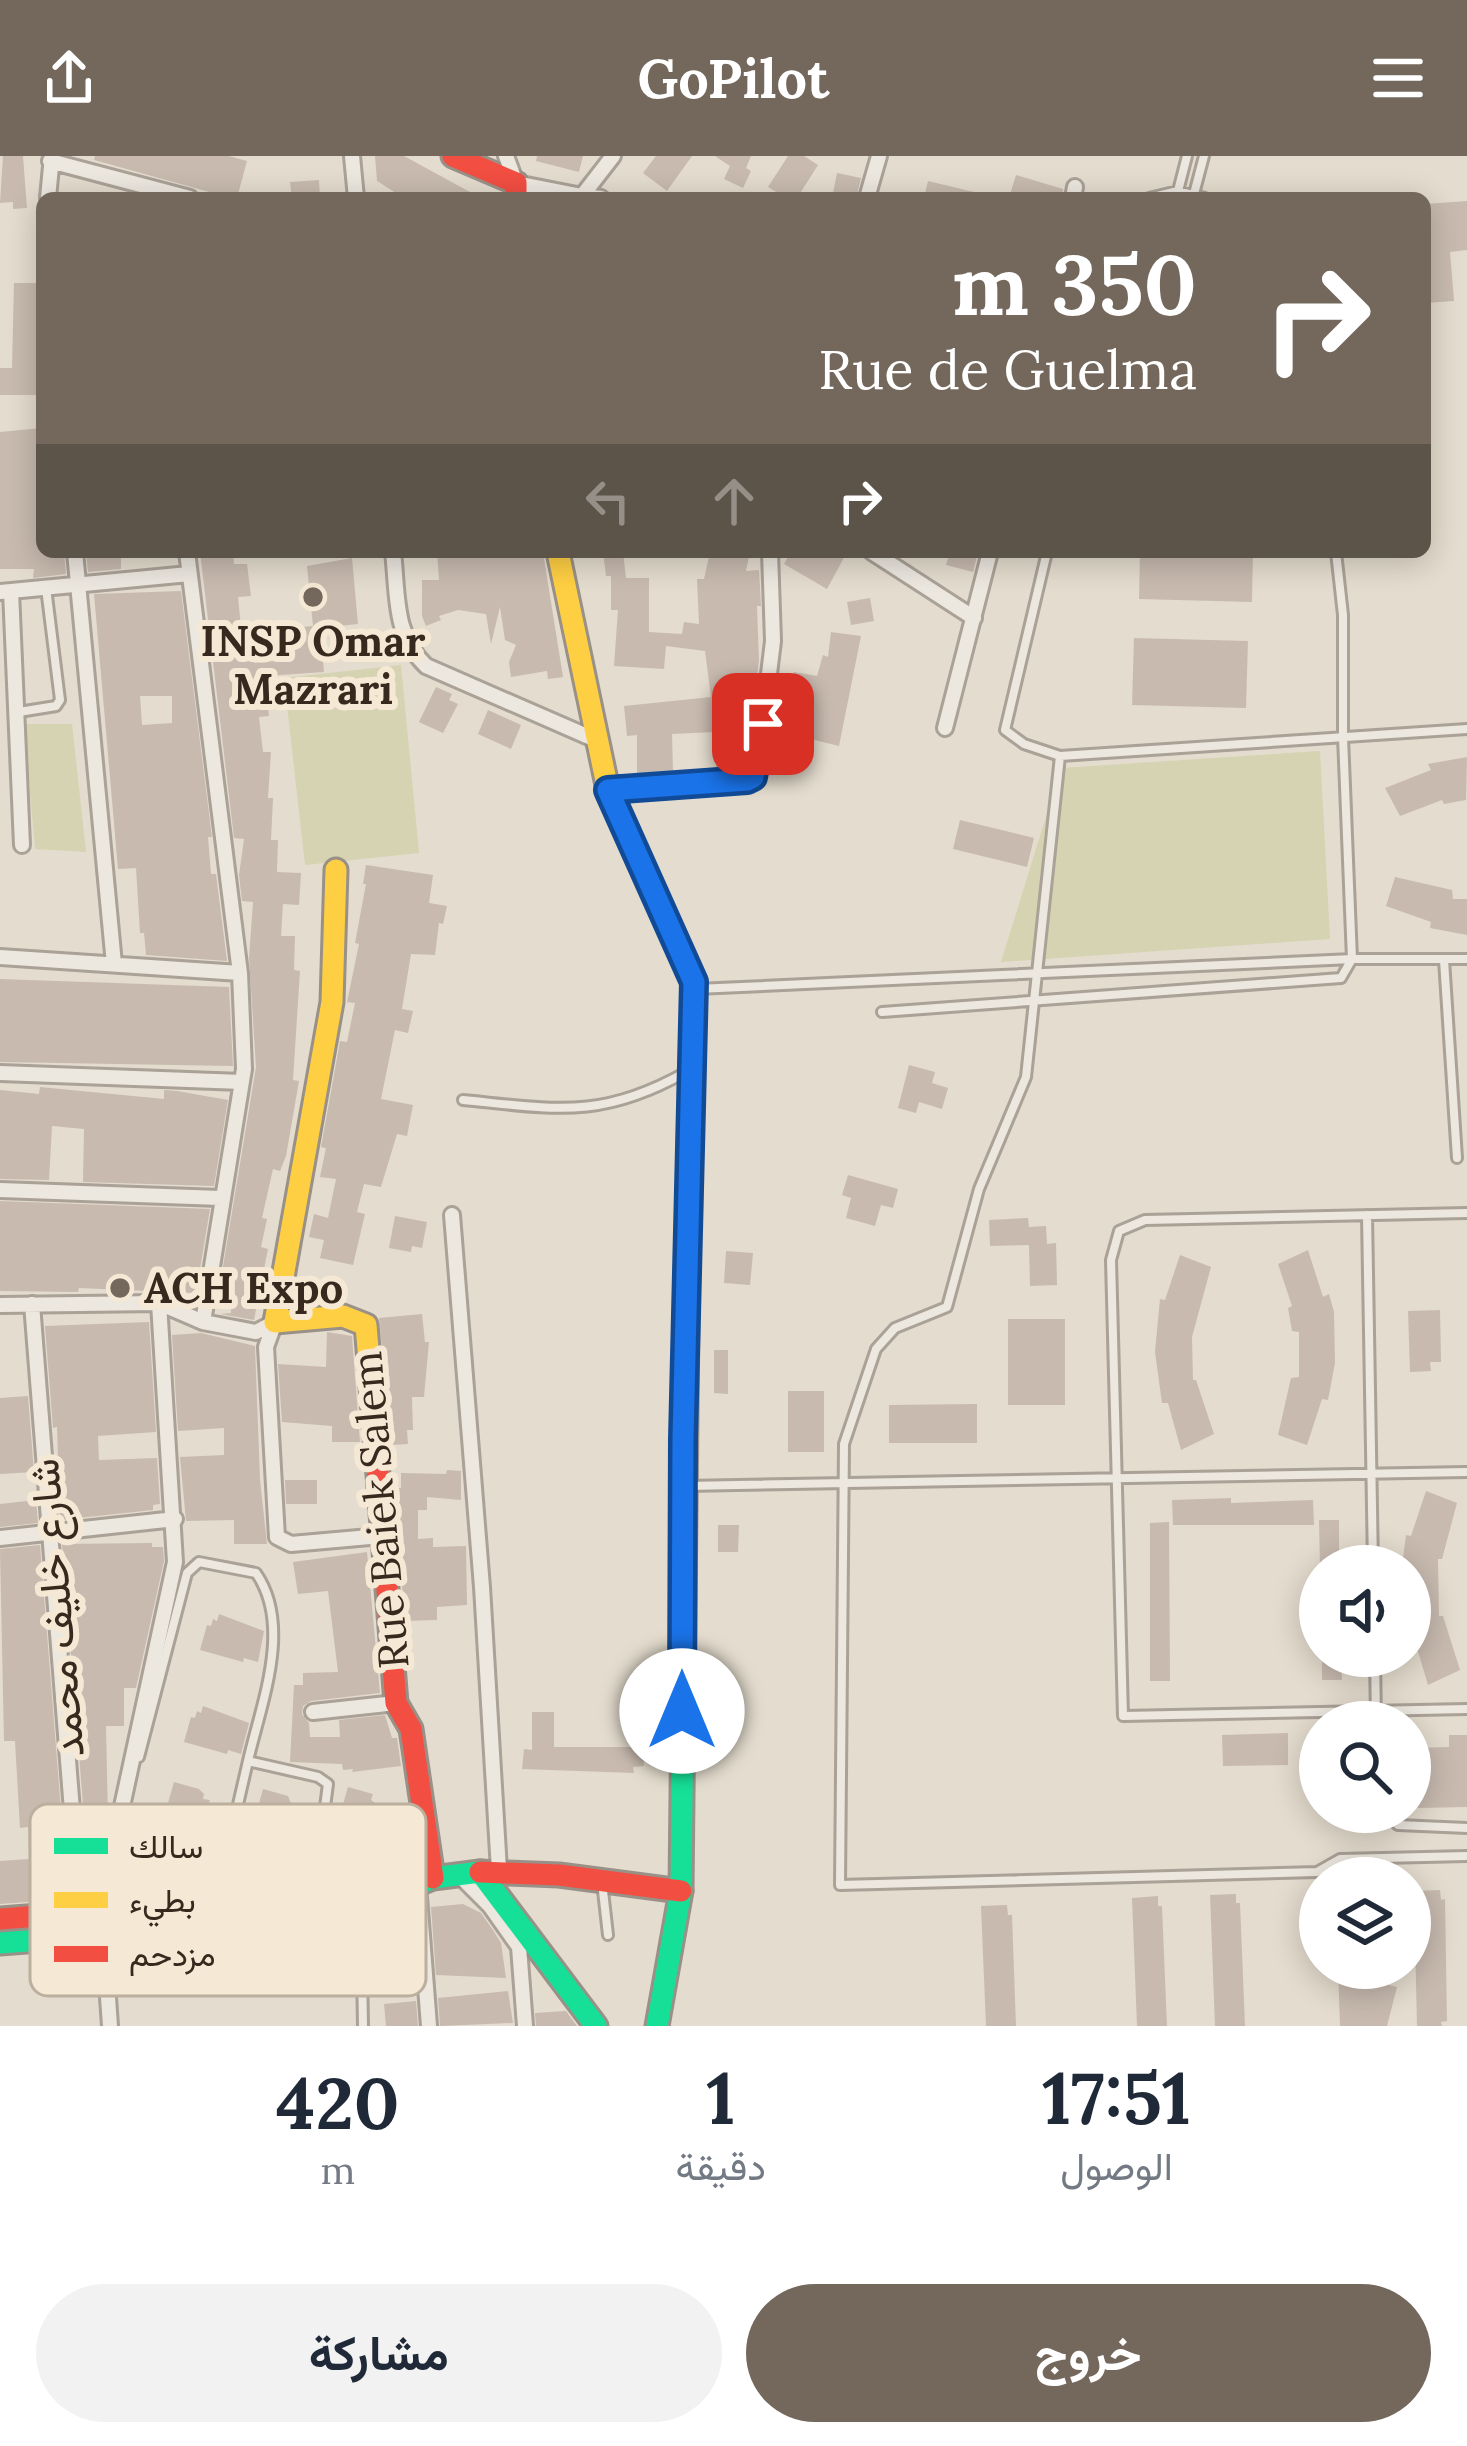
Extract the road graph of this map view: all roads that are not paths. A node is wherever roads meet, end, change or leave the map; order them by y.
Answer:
1 (352, 156) edge
2 (453, 156) edge
3 (506, 156) edge
4 (613, 156) edge
5 (880, 156) edge
6 (1187, 156) edge
7 (1204, 156) edge
8 (51, 158) edge
9 (516, 191) edge
10 (1178, 191) junction
11 (49, 192) edge
12 (148, 192) edge
13 (355, 192) edge
14 (585, 192) edge
15 (869, 192) edge
16 (1174, 192) edge
17 (1183, 192) edge
18 (1195, 192) edge
19 (76, 558) edge
20 (188, 558) edge
21 (394, 558) edge
22 (559, 558) edge
23 (770, 558) edge
24 (881, 558) edge
25 (989, 558) edge
26 (1047, 558) edge
27 (1337, 558) edge
28 (189, 574) junction
29 (78, 586) junction
30 (46, 589) junction
31 (5, 592) edge
32 (974, 619) junction
33 (19, 712) junction
34 (945, 728) dead end
35 (1467, 729) edge
36 (1343, 737) junction
37 (596, 740) junction
38 (1060, 756) junction
39 (608, 790) junction
40 (22, 845) dead end
41 (336, 870) dead end
42 (0, 957) edge
43 (1352, 959) junction
44 (1467, 959) edge
45 (1444, 960) junction
46 (114, 964) junction
47 (240, 973) junction
48 (1036, 975) junction
49 (694, 989) junction
50 (882, 1012) dead end
51 (692, 1069) junction
52 (0, 1072) edge
53 (242, 1082) junction
54 (463, 1100) dead end
55 (1456, 1158) dead end
56 (0, 1190) edge
57 (220, 1198) junction
58 (1467, 1213) edge
59 (452, 1215) dead end
60 (1367, 1215) junction
61 (32, 1304) junction
62 (159, 1304) junction
63 (0, 1305) edge
64 (203, 1322) junction
65 (275, 1322) junction
66 (1467, 1472) edge
67 (1371, 1474) junction
68 (1116, 1479) junction
69 (843, 1485) junction
70 (684, 1486) junction
71 (175, 1519) junction
72 (49, 1534) junction
73 (381, 1536) junction
74 (0, 1538) edge
75 (1373, 1545) edge
76 (396, 1703) junction
77 (1467, 1709) edge
78 (313, 1712) dead end
79 (1431, 1712) edge
80 (1299, 1716) edge
81 (248, 1761) junction
82 (79, 1804) edge
83 (123, 1804) edge
84 (127, 1804) edge
85 (238, 1804) edge
86 (325, 1804) edge
87 (419, 1804) edge
88 (1431, 1827) edge
89 (1467, 1828) edge
90 (1467, 1856) edge
91 (479, 1872) junction
92 (426, 1874) joint
93 (602, 1881) junction
94 (681, 1891) junction
95 (0, 1918) edge
96 (30, 1918) edge
97 (517, 1922) junction
98 (30, 1935) edge
99 (608, 1935) dead end
100 (0, 1943) edge
101 (519, 1946) junction
102 (105, 1996) edge
103 (363, 1996) edge
104 (110, 2026) edge
105 (363, 2026) edge
106 (429, 2026) edge
107 (525, 2026) edge
108 (596, 2026) edge
109 (657, 2026) edge

1 - 13 street
2 - 9 street
3 - 9 street
4 - 14 street
5 - 15 street
6 - 10 lane
7 - 18 lane
8 - 11 street
8 - 12 street
10 - 16 lane
10 - 17 lane
19 - 29 street
20 - 28 street
21 - 37 street
22 - 37 street
23 - 39 street
24 - 32 street
25 - 32 street
26 - 38 lane
27 - 36 lane
28 - 29 street
28 - 47 street
29 - 30 street
29 - 46 street
30 - 31 street
30 - 33 lane
31 - 33 street
32 - 34 street
33 - 40 street
35 - 36 lane
36 - 38 lane
36 - 43 lane
37 - 39 street
38 - 48 lane
39 - 49 street
41 - 65 street
42 - 46 street
43 - 45 lane
43 - 48 lane
43 - 50 lane
44 - 45 lane
45 - 55 lane
46 - 47 street
47 - 53 street
48 - 49 lane
48 - 69 lane
49 - 51 street
51 - 54 lane
51 - 70 street
52 - 53 street
53 - 57 street
56 - 57 street
57 - 64 street
58 - 60 lane
59 - 91 street
60 - 67 lane
60 - 68 lane
61 - 62 street
61 - 63 street
61 - 72 street, شارع خليف محمد
62 - 64 street
62 - 71 street
64 - 65 street
65 - 73 street, Rue Baiek Salem
65 - 73 street
66 - 67 lane
67 - 68 lane
67 - 75 lane
68 - 69 lane
68 - 80 lane
69 - 70 lane
69 - 90 lane
70 - 94 street
71 - 72 street
71 - 83 street
72 - 74 street
72 - 82 street, شارع خليف محمد
73 - 76 street, Rue Baiek Salem
76 - 78 street
76 - 87 street, Rue Baiek Salem
77 - 79 lane
81 - 84 lane
81 - 85 lane
81 - 86 lane
88 - 89 lane
91 - 92 street
91 - 93 street
91 - 97 street
91 - 101 street
92 - 106 street
93 - 94 street
93 - 99 lane
94 - 109 street
95 - 96 street
97 - 101 street
97 - 108 street
98 - 100 street
101 - 107 street
102 - 104 street, شارع خليف محمد
103 - 105 lane

